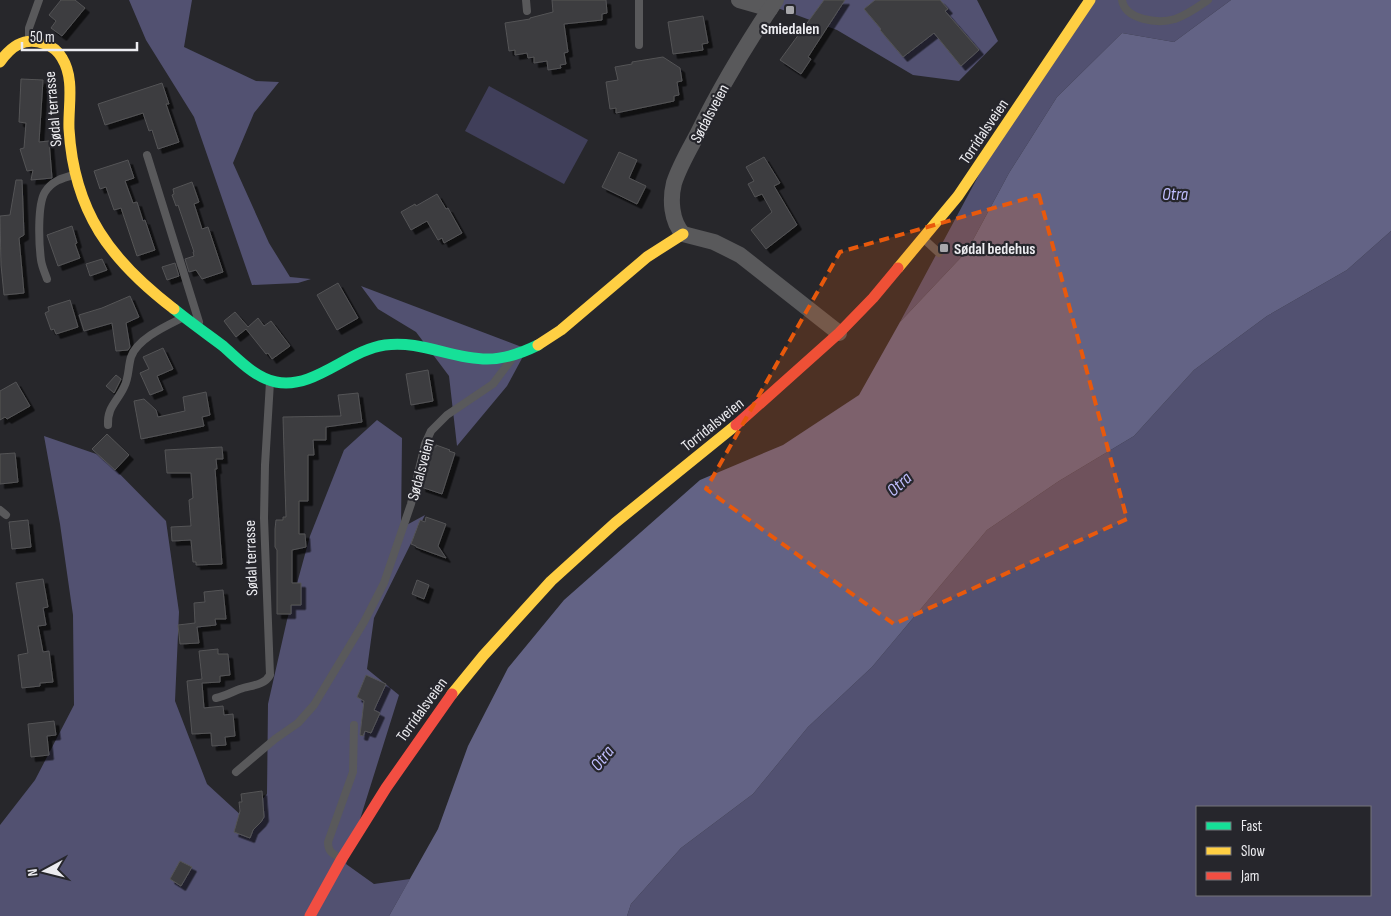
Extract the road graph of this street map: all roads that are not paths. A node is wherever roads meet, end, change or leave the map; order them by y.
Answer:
1 (39, 0) edge
2 (526, 0) edge
3 (639, 0) edge
4 (739, 0) edge
5 (1090, 0) edge
6 (1122, 0) edge
7 (1208, 0) edge
8 (773, 5) edge
9 (527, 11) dead end
10 (29, 40) junction
11 (640, 45) dead end
12 (0, 62) edge
13 (147, 155) dead end
14 (76, 175) junction
15 (683, 234) junction
16 (923, 239) junction
17 (939, 253) dead end
18 (47, 279) dead end
19 (184, 317) junction
20 (200, 329) junction
21 (840, 333) junction
22 (518, 353) junction
23 (270, 380) junction
24 (108, 425) dead end
25 (216, 698) dead end
26 (354, 725) dead end
27 (236, 772) dead end
28 (341, 860) junction
29 (310, 916) edge

1 - 10 lane
2 - 9 lane
3 - 11 lane
4 - 8 street
5 - 16 main road, Torridalsveien
6 - 7 lane
8 - 15 street, Sødalsveien
10 - 12 main road
10 - 14 main road, Sødal terrasse
13 - 20 lane
14 - 18 lane
14 - 19 main road, Sødal terrasse
15 - 21 street
15 - 22 main road, Sødalsveien
16 - 17 lane
16 - 21 main road, Torridalsveien
19 - 20 main road, Sødal terrasse
19 - 24 lane
20 - 23 main road, Sødal terrasse
21 - 28 main road, Torridalsveien
22 - 23 main road, Sødal terrasse
22 - 27 lane, Sødalsveien
23 - 25 lane, Sødal terrasse
26 - 28 lane
28 - 29 main road, Torridalsveien

